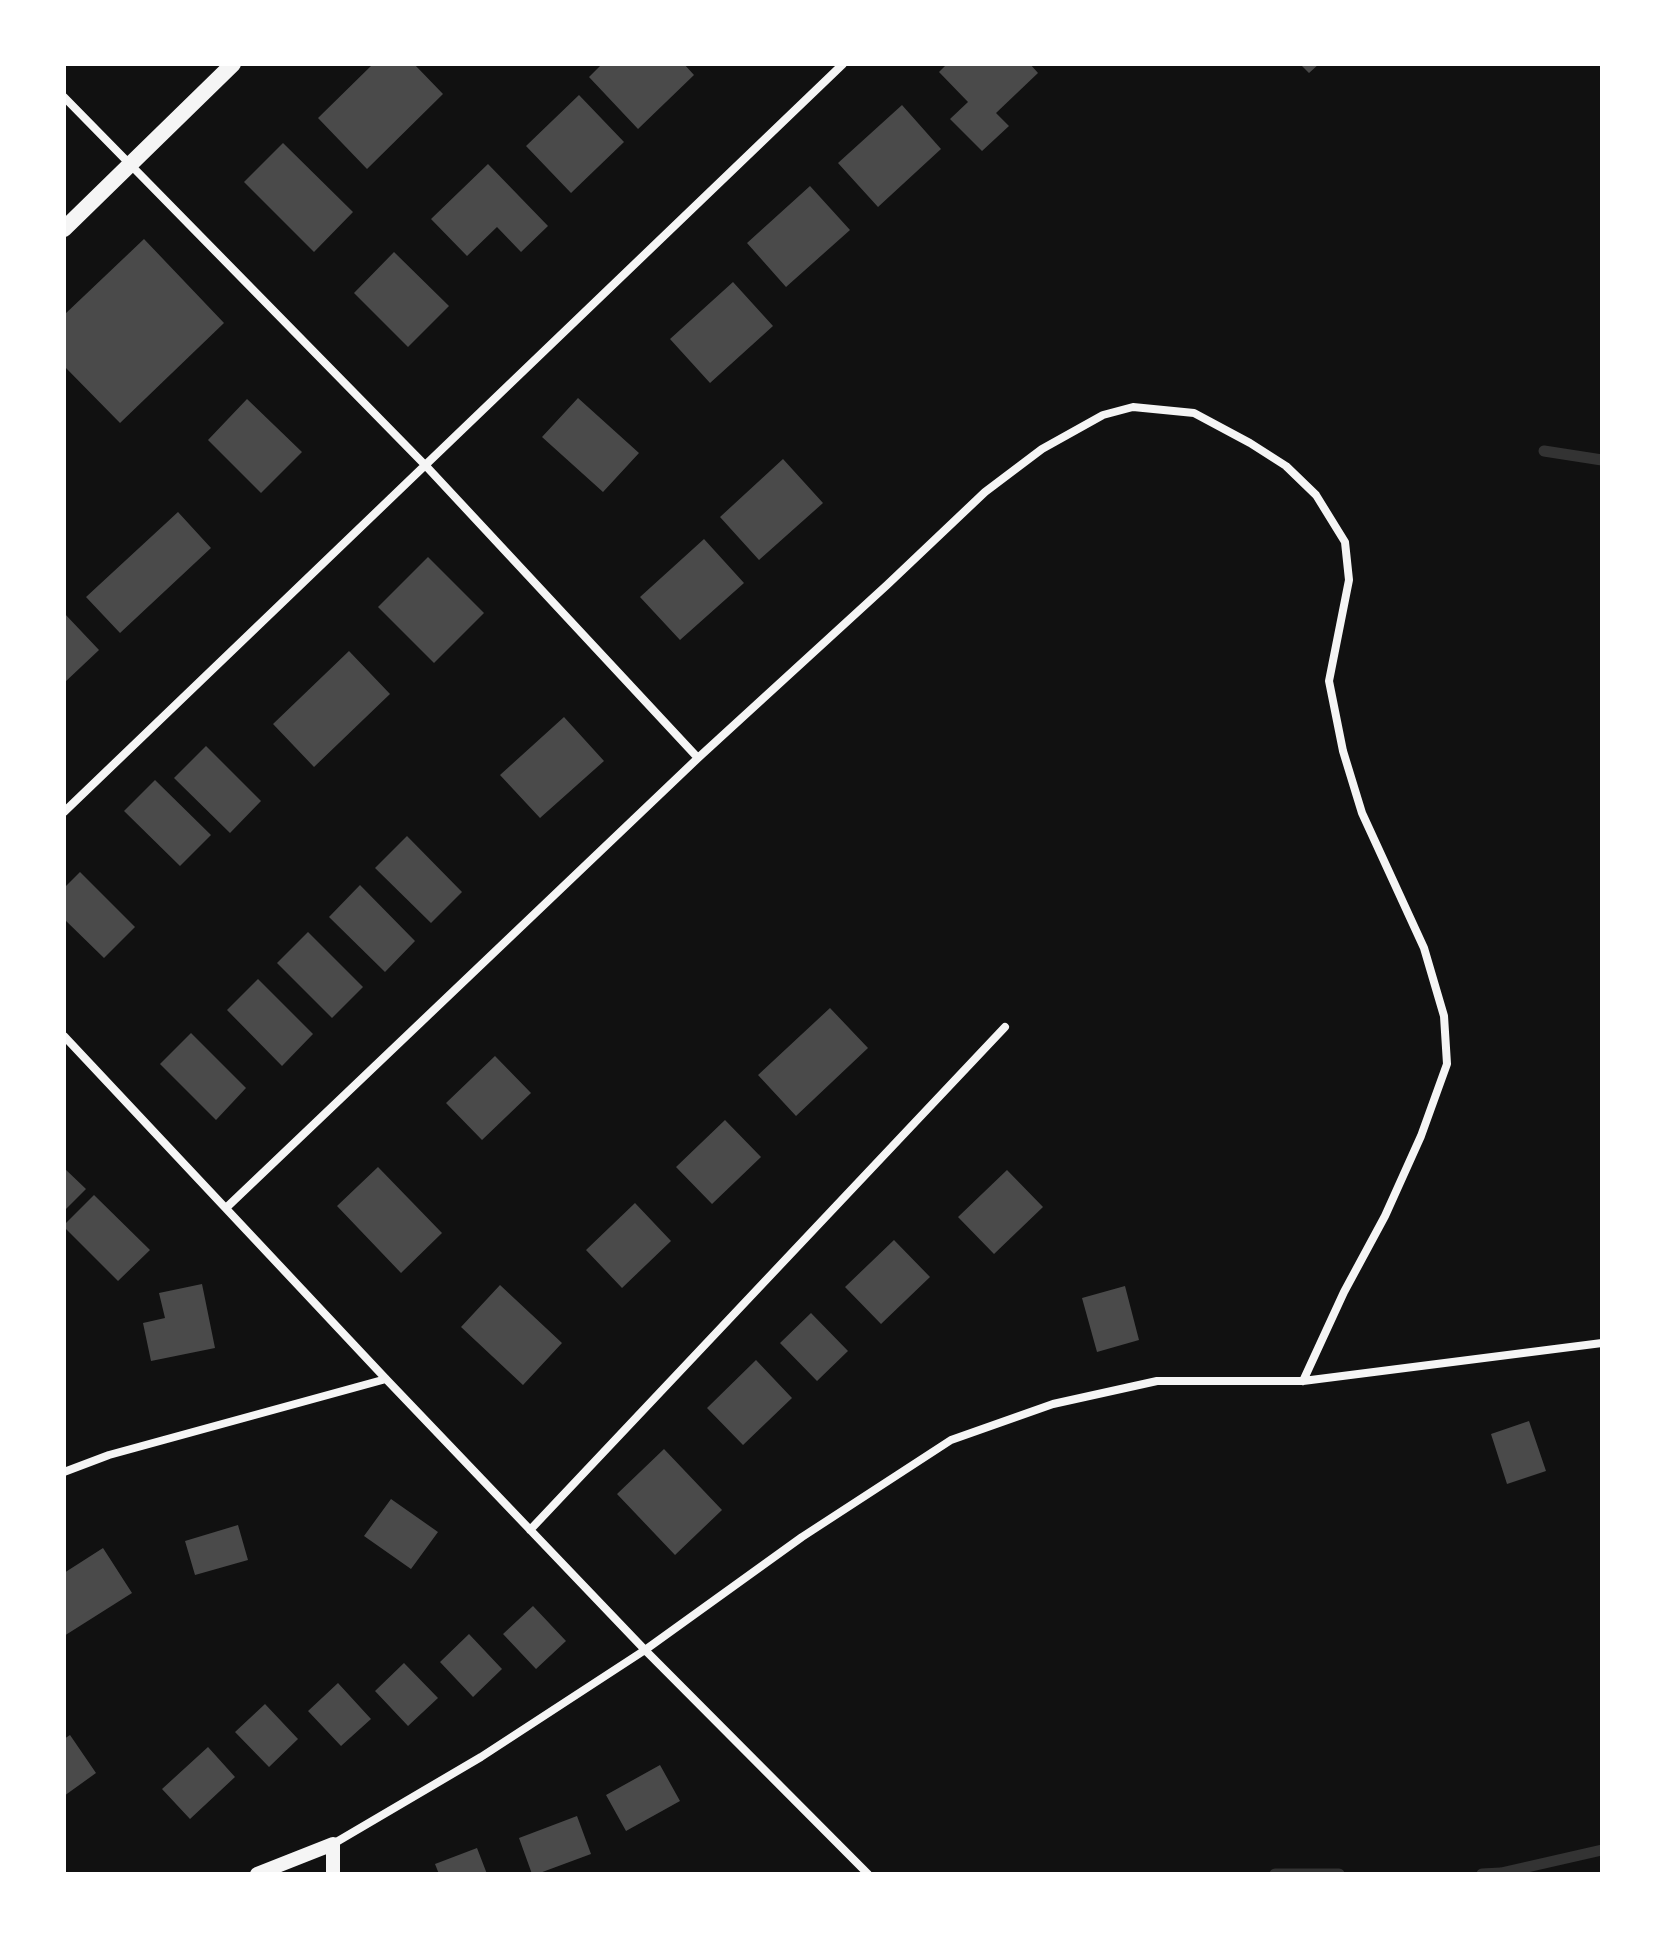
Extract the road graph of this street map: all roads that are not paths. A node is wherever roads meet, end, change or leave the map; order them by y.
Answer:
1 (233, 64) edge
2 (843, 64) edge
3 (64, 97) edge
4 (130, 165) junction
5 (64, 229) edge
6 (426, 466) junction
7 (698, 758) junction
8 (64, 812) edge
9 (1005, 1027) dead end
10 (64, 1036) edge
11 (226, 1208) junction
12 (1602, 1343) edge
13 (386, 1379) junction
14 (1303, 1381) junction
15 (64, 1472) edge
16 (530, 1530) junction
17 (645, 1650) junction
18 (333, 1844) junction
19 (257, 1874) edge
20 (333, 1874) edge
21 (868, 1874) edge

1 - 4 main road
2 - 6 street
3 - 4 street
4 - 5 main road
4 - 6 street
6 - 7 street
6 - 8 street
7 - 11 street
7 - 14 street
9 - 16 street
10 - 11 street
11 - 13 street
12 - 14 street
13 - 15 street
13 - 16 street
14 - 17 street
16 - 17 street
17 - 18 street
17 - 21 street
18 - 19 street
18 - 20 street

